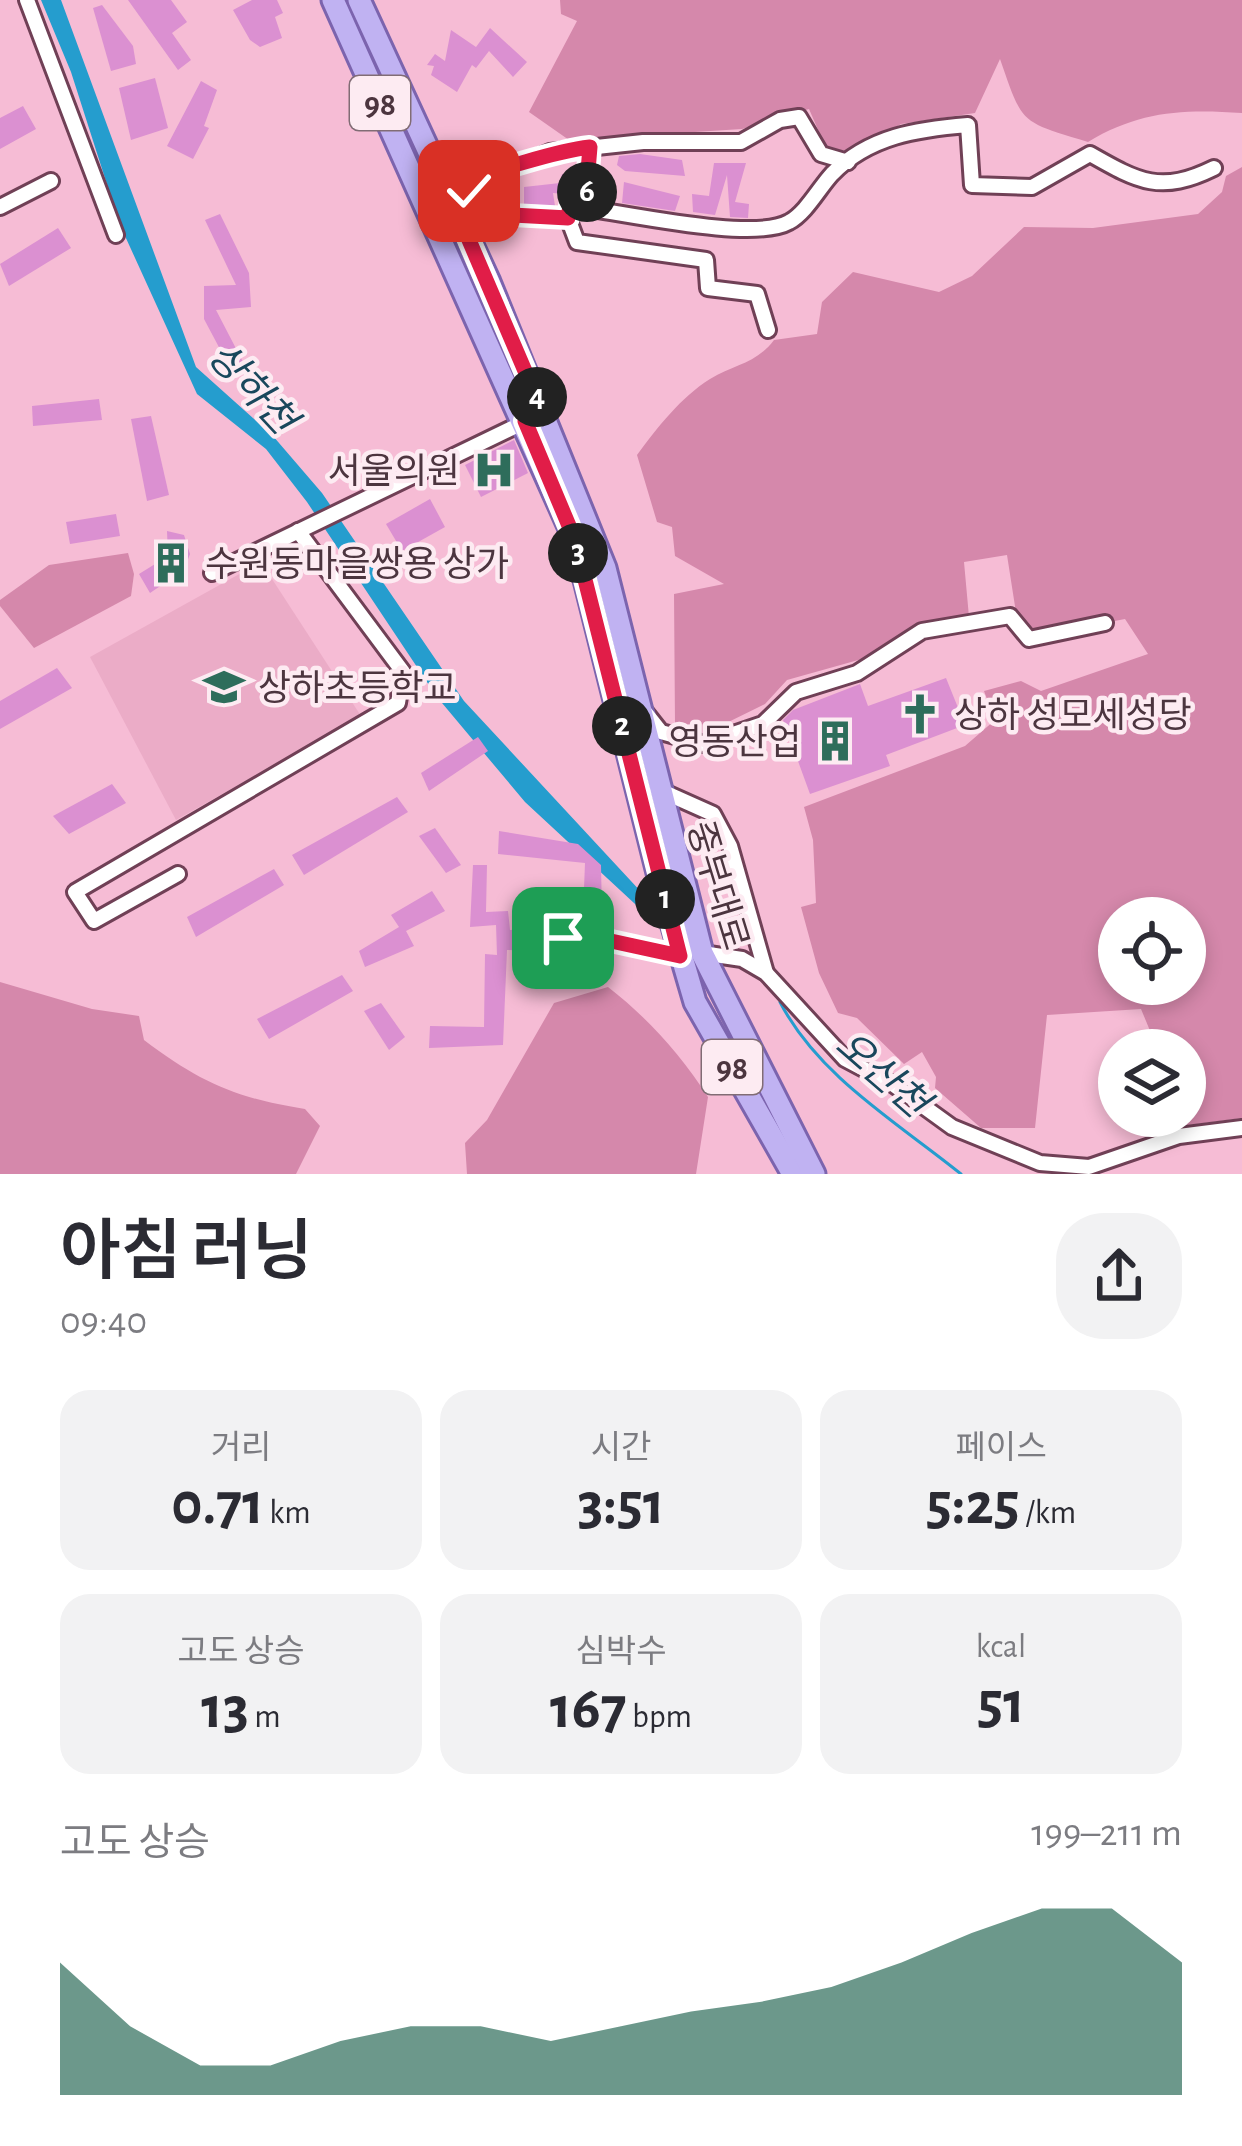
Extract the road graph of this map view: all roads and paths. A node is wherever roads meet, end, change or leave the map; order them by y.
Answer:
1 (27, 0) edge
2 (333, 0) edge
3 (359, 0) edge
4 (590, 147) junction
5 (848, 162) junction
6 (1214, 168) dead end
7 (51, 181) dead end
8 (469, 191) dead end
9 (0, 207) edge
10 (585, 207) junction
11 (457, 212) junction
12 (568, 218) junction
13 (116, 235) dead end
14 (768, 330) dead end
15 (534, 417) junction
16 (306, 528) junction
17 (212, 573) dead end
18 (1106, 623) dead end
19 (639, 704) junction
20 (661, 732) junction
21 (655, 778) junction
22 (178, 874) dead end
23 (555, 937) dead end
24 (691, 955) junction
25 (766, 973) junction
26 (1242, 1128) edge
27 (793, 1174) edge
28 (814, 1174) edge

1 - 13 street
2 - 15 main road, 중부대로 / 98
3 - 11 main road, 중부대로 / 98
4 - 5 street
4 - 8 street
4 - 10 street
5 - 6 street
5 - 10 street
7 - 9 street
10 - 12 street
11 - 12 street
11 - 15 main road, 중부대로 / 98
12 - 14 street
15 - 16 street
15 - 19 main road, 중부대로 / 98
15 - 24 main road, 중부대로 / 98
16 - 17 street
16 - 22 street
18 - 20 street
19 - 20 street
19 - 21 main road, 중부대로 / 98
20 - 21 street
21 - 24 main road, 중부대로 / 98
21 - 25 street
23 - 24 street
24 - 25 street
24 - 27 main road, 중부대로 / 98
24 - 28 main road, 중부대로 / 98
25 - 26 street

